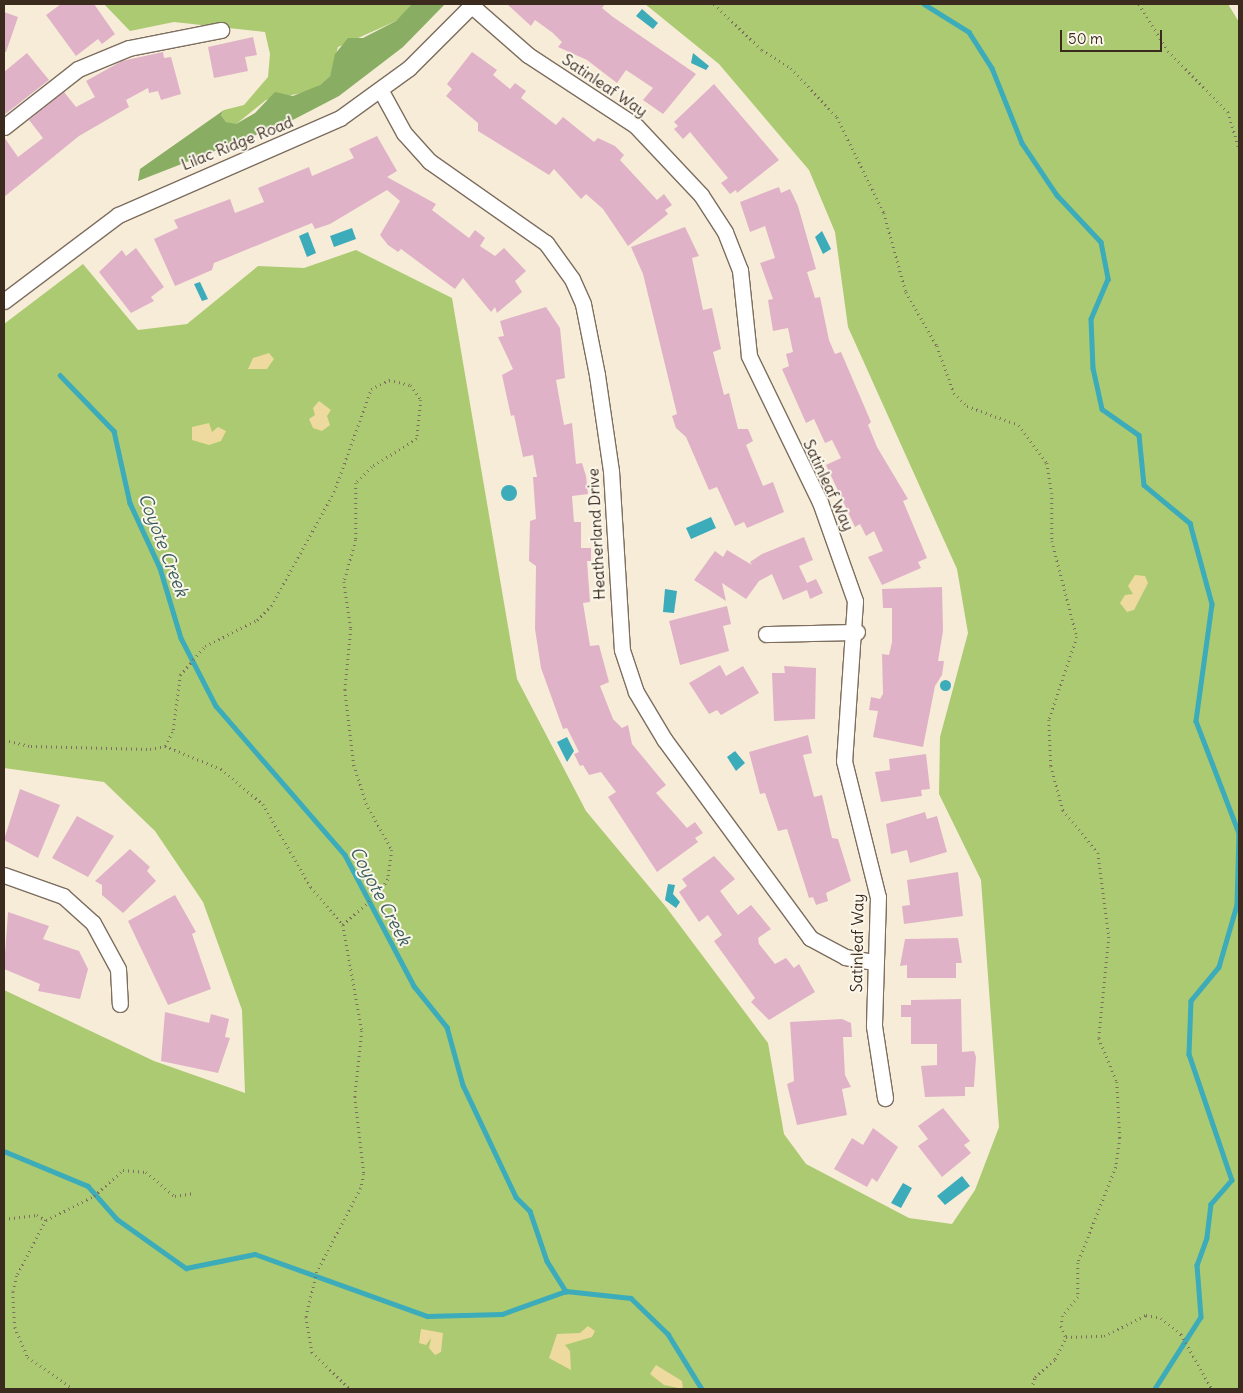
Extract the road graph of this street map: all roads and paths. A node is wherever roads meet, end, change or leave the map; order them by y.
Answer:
1 (714, 4) edge
2 (1138, 4) edge
3 (472, 5) edge
4 (221, 30) dead end
5 (381, 91) junction
6 (4, 127) edge
7 (1239, 147) edge
8 (4, 301) edge
9 (856, 632) junction
10 (766, 634) dead end
11 (4, 740) edge
12 (165, 746) junction
13 (4, 875) edge
14 (343, 925) junction
15 (873, 962) junction
16 (120, 1004) dead end
17 (886, 1098) dead end
18 (194, 1193) dead end
19 (4, 1219) edge
20 (46, 1220) junction
21 (1066, 1337) junction
22 (73, 1389) edge
23 (350, 1389) edge
24 (1031, 1389) edge
25 (1212, 1389) edge

1 - 21 path
2 - 7 path
3 - 5 street, Lilac Ridge Road
3 - 9 street, Satinleaf Way
4 - 6 street
5 - 8 street, Lilac Ridge Road
5 - 15 street, Heatherland Drive
9 - 10 street
9 - 15 street, Satinleaf Way
11 - 12 path
12 - 14 path
12 - 14 path
13 - 16 street
14 - 23 path
15 - 17 street, Satinleaf Way
18 - 20 path
19 - 20 path
20 - 22 path
21 - 24 path
21 - 25 path

